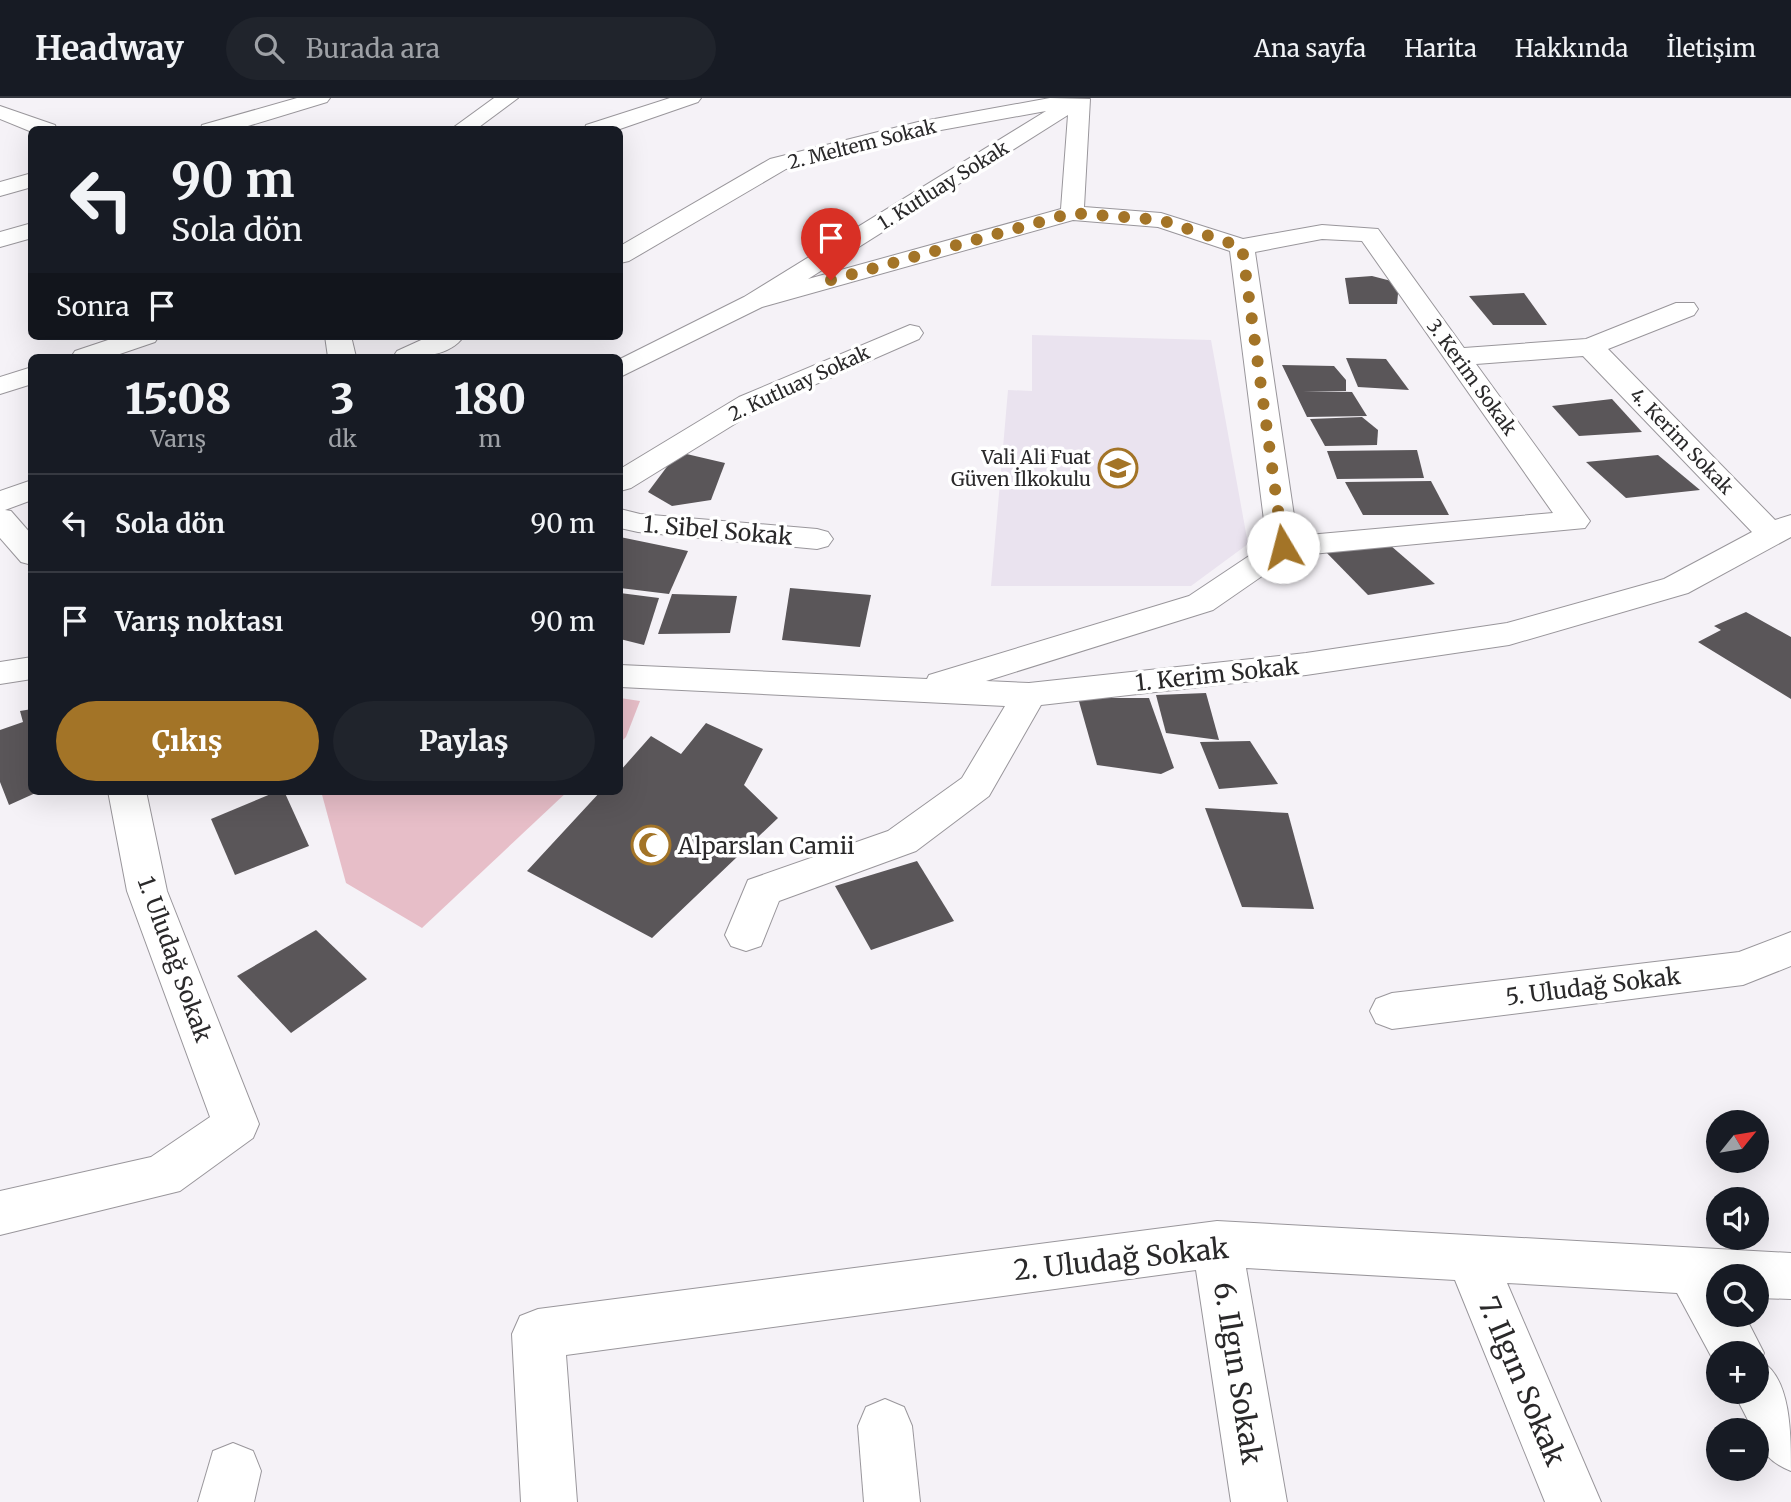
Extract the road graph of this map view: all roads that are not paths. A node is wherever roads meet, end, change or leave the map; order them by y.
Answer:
1 (320, 98) edge
2 (508, 98) edge
3 (691, 98) edge
4 (1082, 99) edge
5 (0, 112) edge
6 (37, 126) edge
7 (228, 126) edge
8 (465, 126) edge
9 (606, 126) edge
10 (28, 181) edge
11 (0, 190) edge
12 (1072, 213) junction
13 (1242, 247) junction
14 (623, 252) edge
15 (754, 302) junction
16 (1685, 309) dead end
17 (910, 333) dead end
18 (134, 340) edge
19 (443, 340) edge
20 (1590, 347) junction
21 (94, 354) edge
22 (413, 354) edge
23 (1457, 357) junction
24 (623, 368) edge
25 (28, 376) edge
26 (0, 386) edge
27 (623, 480) edge
28 (28, 491) edge
29 (0, 502) edge
30 (0, 518) edge
31 (623, 519) edge
32 (1782, 530) edge
33 (817, 539) dead end
34 (1283, 547) junction
35 (28, 550) edge
36 (28, 669) edge
37 (0, 673) edge
38 (623, 676) edge
39 (914, 692) junction
40 (1029, 695) junction
41 (128, 795) edge
42 (746, 935) dead end
43 (1791, 948) edge
44 (1392, 1011) dead end
45 (0, 1213) edge
46 (1217, 1244) junction
47 (1472, 1260) junction
48 (1692, 1272) junction
49 (1791, 1276) edge
50 (1731, 1341) edge
51 (1768, 1404) edge
52 (885, 1426) dead end
53 (1791, 1444) edge
54 (549, 1502) edge
55 (892, 1502) edge
56 (1259, 1502) edge
57 (1573, 1502) edge

1 - 7 street
2 - 8 street
3 - 9 street
4 - 12 street
4 - 14 street, 2. Meltem Sokak
4 - 15 street, 1. Kutluay Sokak
5 - 6 street
10 - 11 street
12 - 13 street
12 - 15 street
13 - 23 street, 3. Kerim Sokak
13 - 34 street
15 - 24 street, 1. Kutluay Sokak
16 - 20 street
17 - 27 street, 2. Kutluay Sokak
18 - 21 street
19 - 22 street
20 - 23 street
20 - 32 street, 4. Kerim Sokak
23 - 34 street, 3. Kerim Sokak
25 - 26 street
28 - 29 street
30 - 35 street
31 - 33 street, 1. Sibel Sokak
32 - 40 street, 1. Kerim Sokak
34 - 39 street
36 - 37 street
38 - 39 street, 1. Kerim Sokak
39 - 40 street, 1. Kerim Sokak
40 - 42 street
41 - 45 street, 1. Uludağ Sokak
43 - 44 street, 5. Uludağ Sokak
46 - 47 street, 2. Uludağ Sokak
46 - 54 street, 2. Uludağ Sokak
46 - 56 street, 6. Ilgın Sokak
47 - 48 street, 2. Uludağ Sokak
47 - 57 street, 7. Ilgın Sokak
48 - 49 street, 2. Uludağ Sokak
48 - 50 street
51 - 53 street
52 - 55 street

